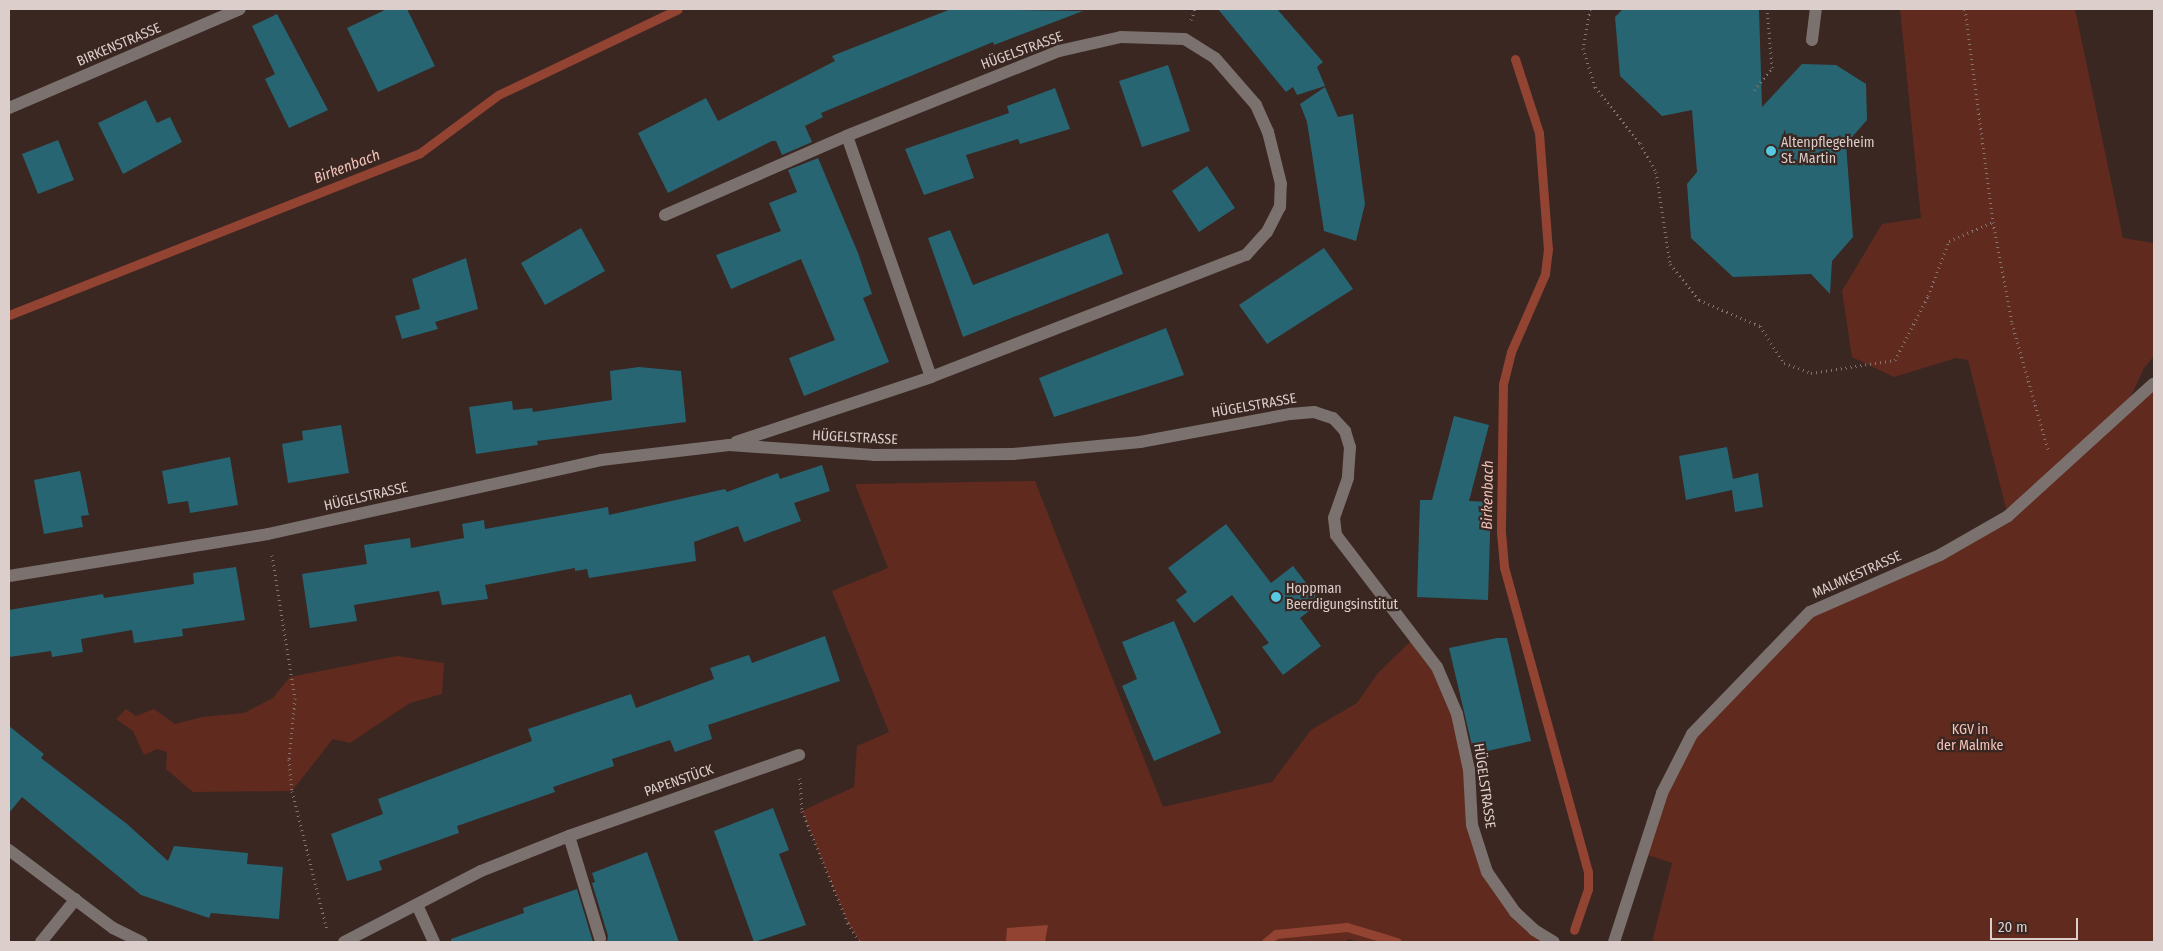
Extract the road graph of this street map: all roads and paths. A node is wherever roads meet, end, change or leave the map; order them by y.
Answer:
1 (240, 9) edge
2 (1590, 9) edge
3 (1767, 9) edge
4 (1816, 9) edge
5 (1965, 9) edge
6 (1812, 40) dead end
7 (1754, 90) dead end
8 (9, 108) edge
9 (847, 136) junction
10 (666, 216) dead end
11 (1993, 222) junction
12 (931, 377) junction
13 (2154, 383) edge
14 (729, 445) junction
15 (2054, 472) junction
16 (268, 534) junction
17 (9, 576) edge
18 (799, 755) joint
19 (569, 836) junction
20 (9, 850) edge
21 (76, 899) junction
22 (417, 905) junction
23 (327, 933) dead end
24 (600, 938) dead end
25 (41, 942) edge
26 (142, 942) edge
27 (344, 942) edge
28 (434, 942) edge
29 (860, 942) edge
30 (1554, 942) edge
31 (1614, 942) edge

1 - 8 street, BIRKENSTRASSE
2 - 11 path
3 - 7 path
4 - 6 street
5 - 11 path
9 - 10 street, HÜGELSTRASSE
9 - 12 street
9 - 12 street, HÜGELSTRASSE
11 - 15 path
12 - 14 street, HÜGELSTRASSE
13 - 15 street, MALMKESTRASSE
14 - 16 street, HÜGELSTRASSE
14 - 30 street, HÜGELSTRASSE
15 - 31 street, MALMKESTRASSE
16 - 17 street, HÜGELSTRASSE
16 - 23 path
18 - 19 street, PAPENSTÜCK
18 - 29 path
19 - 22 street, PAPENSTÜCK
19 - 24 street
20 - 21 street
21 - 25 street
21 - 26 street
22 - 27 street, PAPENSTÜCK
22 - 28 street

